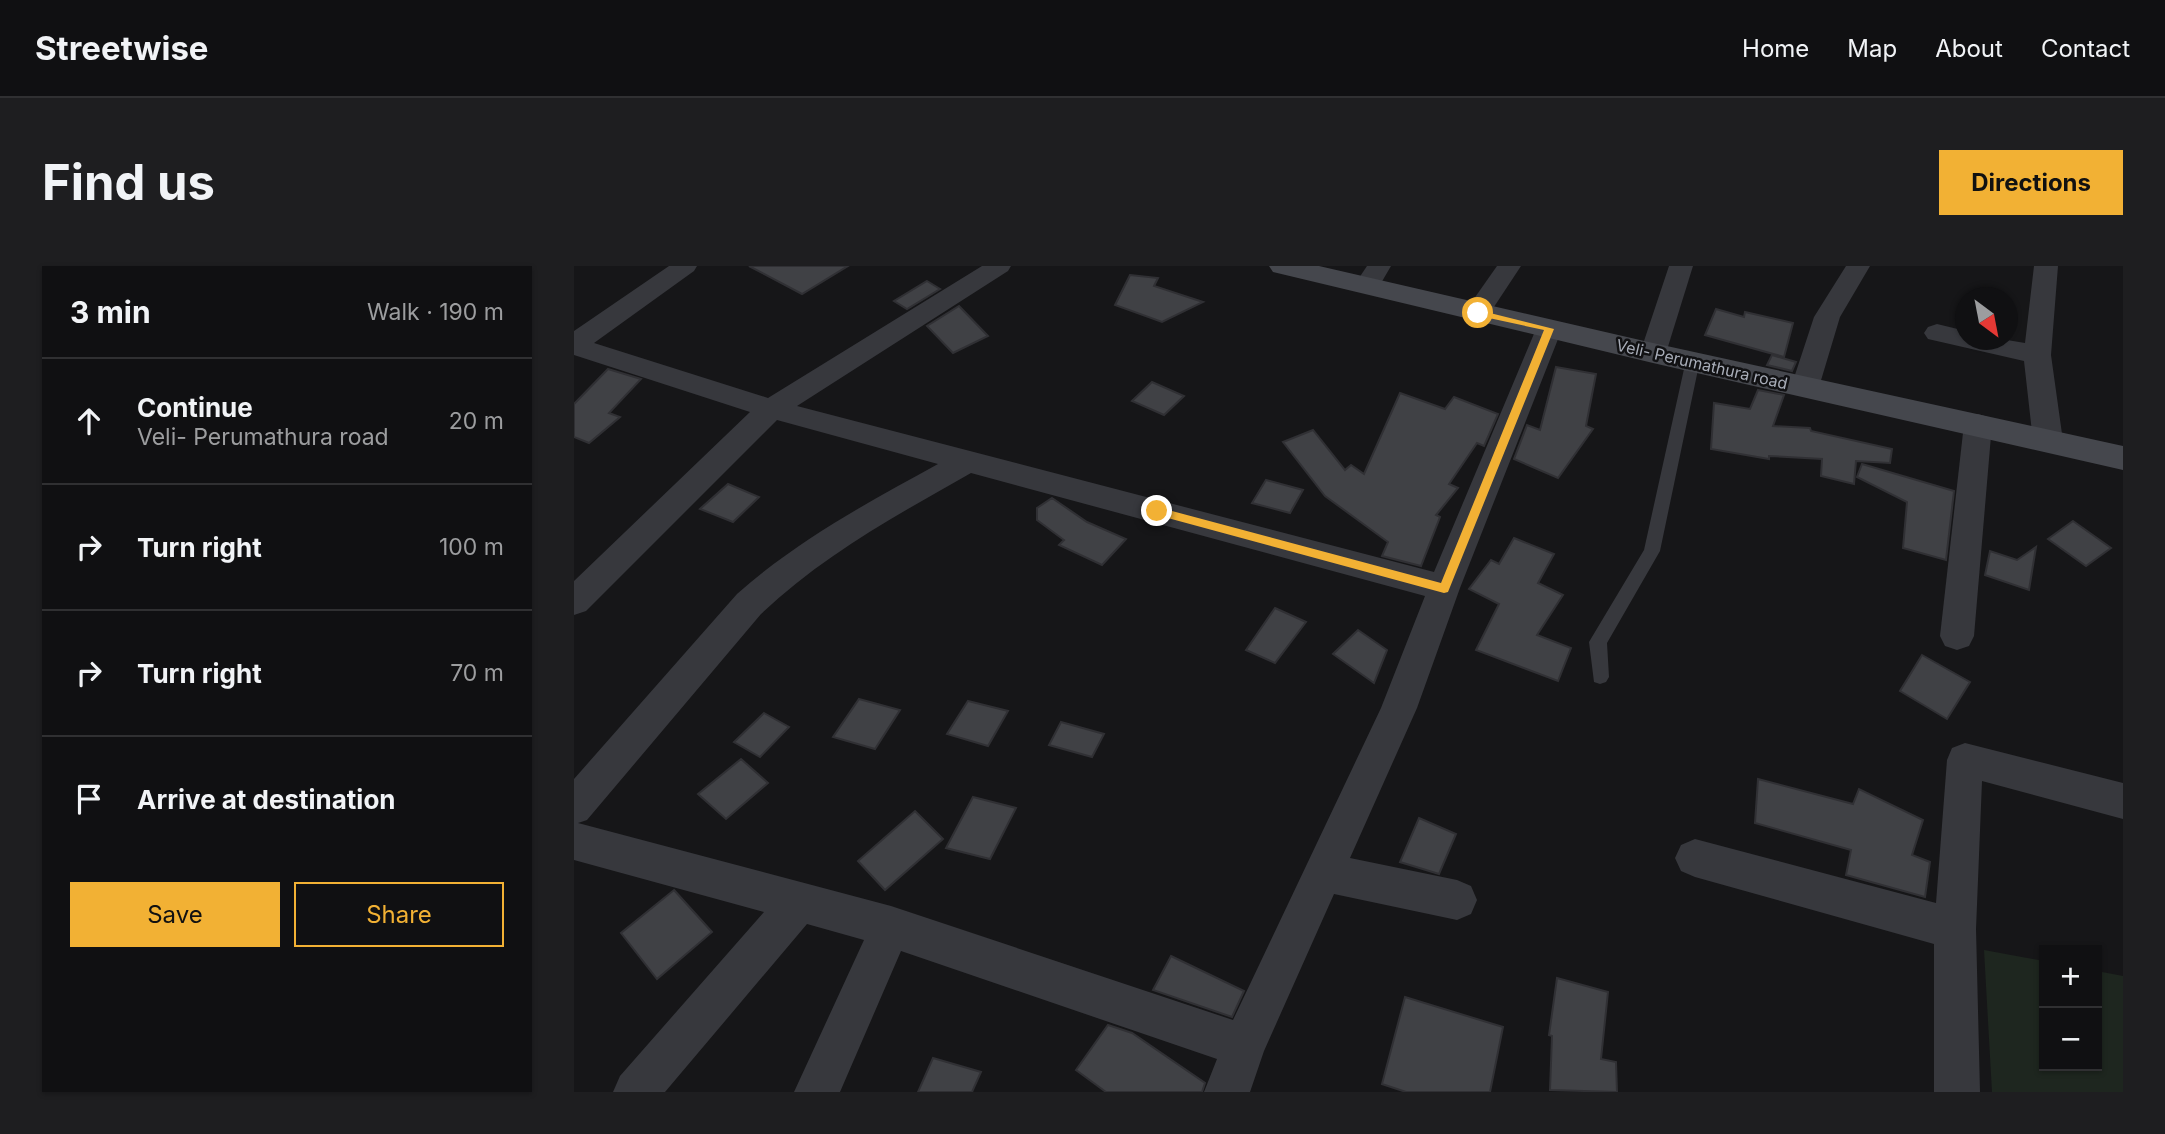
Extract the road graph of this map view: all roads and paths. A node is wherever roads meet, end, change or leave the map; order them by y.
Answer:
1 (685, 266) edge
2 (999, 266) edge
3 (1283, 266) edge
4 (1509, 266) edge
5 (1681, 266) edge
6 (1858, 266) edge
7 (2046, 266) edge
8 (1373, 275) edge
9 (1478, 313) junction
10 (1549, 329) junction
11 (1937, 333) dead end
12 (574, 345) edge
13 (1653, 353) junction
14 (2037, 355) junction
15 (1693, 360) junction
16 (1805, 387) junction
17 (771, 409) junction
18 (1978, 424) junction
19 (2048, 441) junction
20 (2123, 458) edge
21 (968, 461) junction
22 (1444, 589) junction
23 (574, 602) edge
24 (1957, 636) dead end
25 (1600, 677) dead end
26 (2123, 801) edge
27 (574, 807) edge
28 (574, 841) edge
29 (1695, 859) dead end
30 (1324, 872) junction
31 (1457, 900) dead end
32 (798, 904) junction
33 (891, 928) junction
34 (1955, 929) junction
35 (1244, 1046) junction
36 (636, 1092) edge
37 (817, 1092) edge
38 (1227, 1092) edge
39 (1958, 1092) edge

1 - 12 street
2 - 17 street
3 - 8 main road, Veli- Perumathura road
4 - 9 street
5 - 13 street
6 - 16 street
7 - 14 street
8 - 9 main road, Veli- Perumathura road
9 - 10 main road, Veli- Perumathura road
10 - 13 main road, Veli- Perumathura road
10 - 22 street
11 - 14 street
12 - 17 street
13 - 15 main road, Veli- Perumathura road
14 - 19 street
15 - 16 main road, Veli- Perumathura road
15 - 25 lane
16 - 18 main road, Veli- Perumathura road
17 - 21 street
17 - 23 street
18 - 19 main road, Veli- Perumathura road
18 - 24 street
19 - 20 main road, Veli- Perumathura road
21 - 22 street
21 - 27 street
22 - 30 street
26 - 34 street
28 - 32 street
29 - 34 street
30 - 31 street
30 - 35 street
32 - 33 street
32 - 36 street
33 - 35 street
33 - 37 street
34 - 39 street
35 - 38 street

